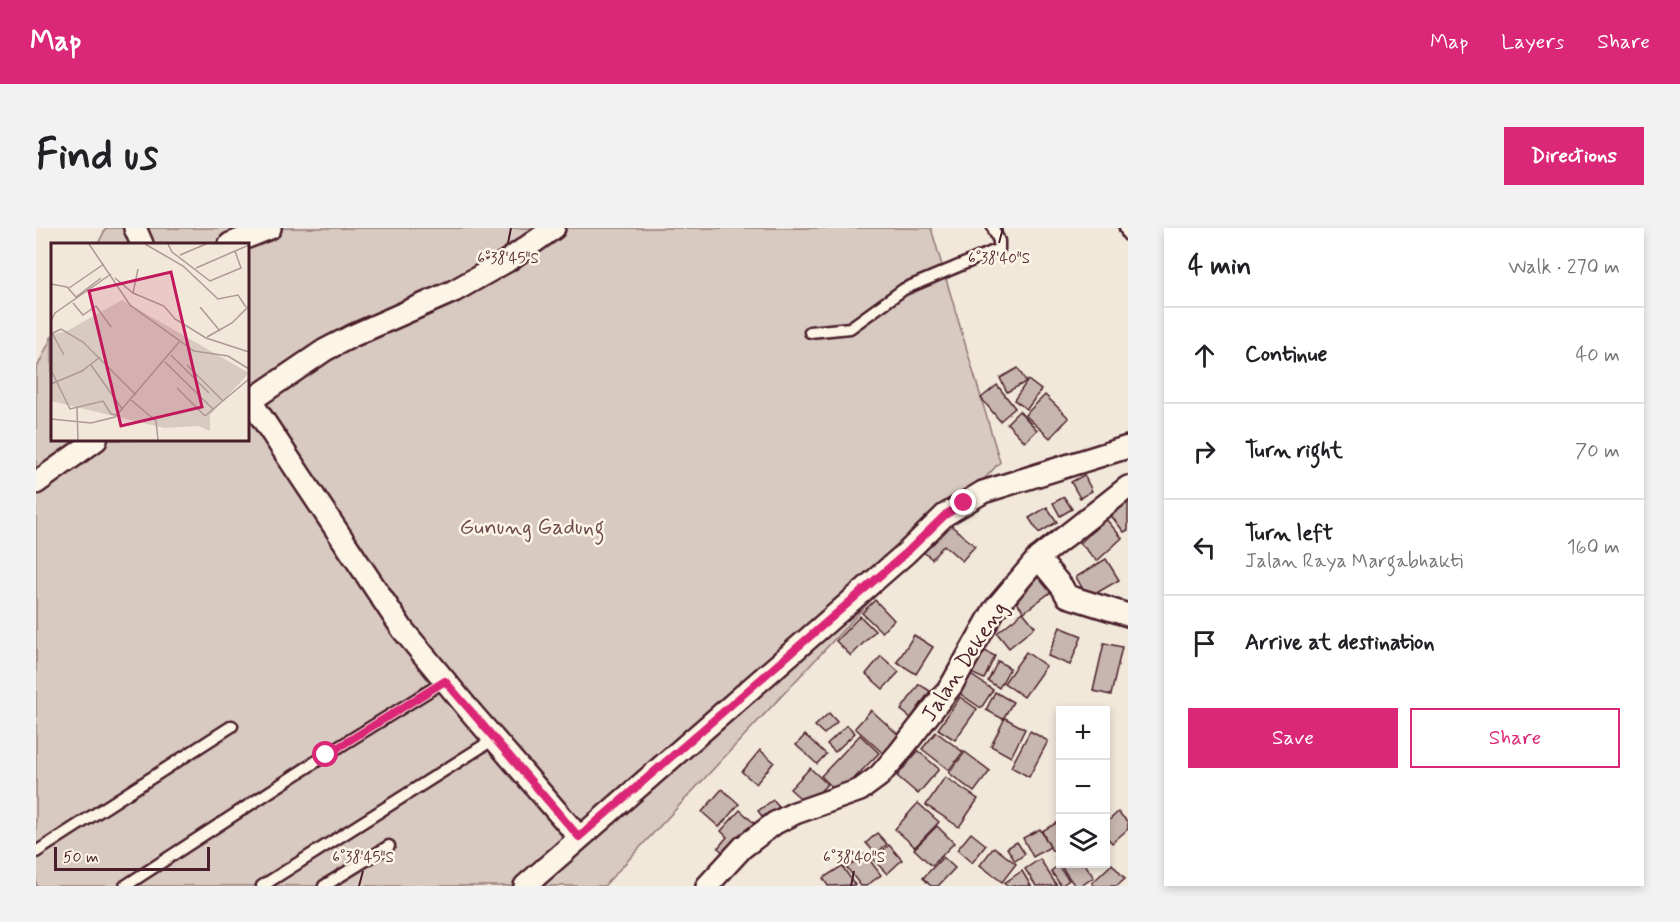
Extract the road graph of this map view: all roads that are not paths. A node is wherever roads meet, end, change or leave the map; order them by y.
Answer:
1 (135, 228) edge
2 (270, 228) edge
3 (554, 228) edge
4 (993, 228) edge
5 (1125, 228) edge
6 (1128, 235) edge
7 (142, 243) edge
8 (232, 243) edge
9 (810, 332) dead end
10 (249, 399) edge
11 (95, 441) edge
12 (1128, 447) edge
13 (36, 483) edge
14 (1128, 488) edge
15 (1038, 558) junction
16 (1128, 615) edge
17 (445, 681) junction
18 (232, 726) dead end
19 (494, 739) junction
20 (579, 837) junction
21 (389, 846) dead end
22 (36, 852) edge
23 (125, 886) edge
24 (262, 886) edge
25 (324, 886) edge
26 (525, 886) edge
27 (707, 886) edge

1 - 7 street
2 - 8 street
3 - 10 street
4 - 9 lane
5 - 6 lane
10 - 17 street
11 - 13 street
12 - 20 street
14 - 15 street, Jalan Dekeng
15 - 16 street
15 - 27 street, Jalan Dekeng
17 - 19 street
17 - 23 lane
18 - 22 lane
19 - 20 street
19 - 24 lane
20 - 26 street
21 - 25 lane

